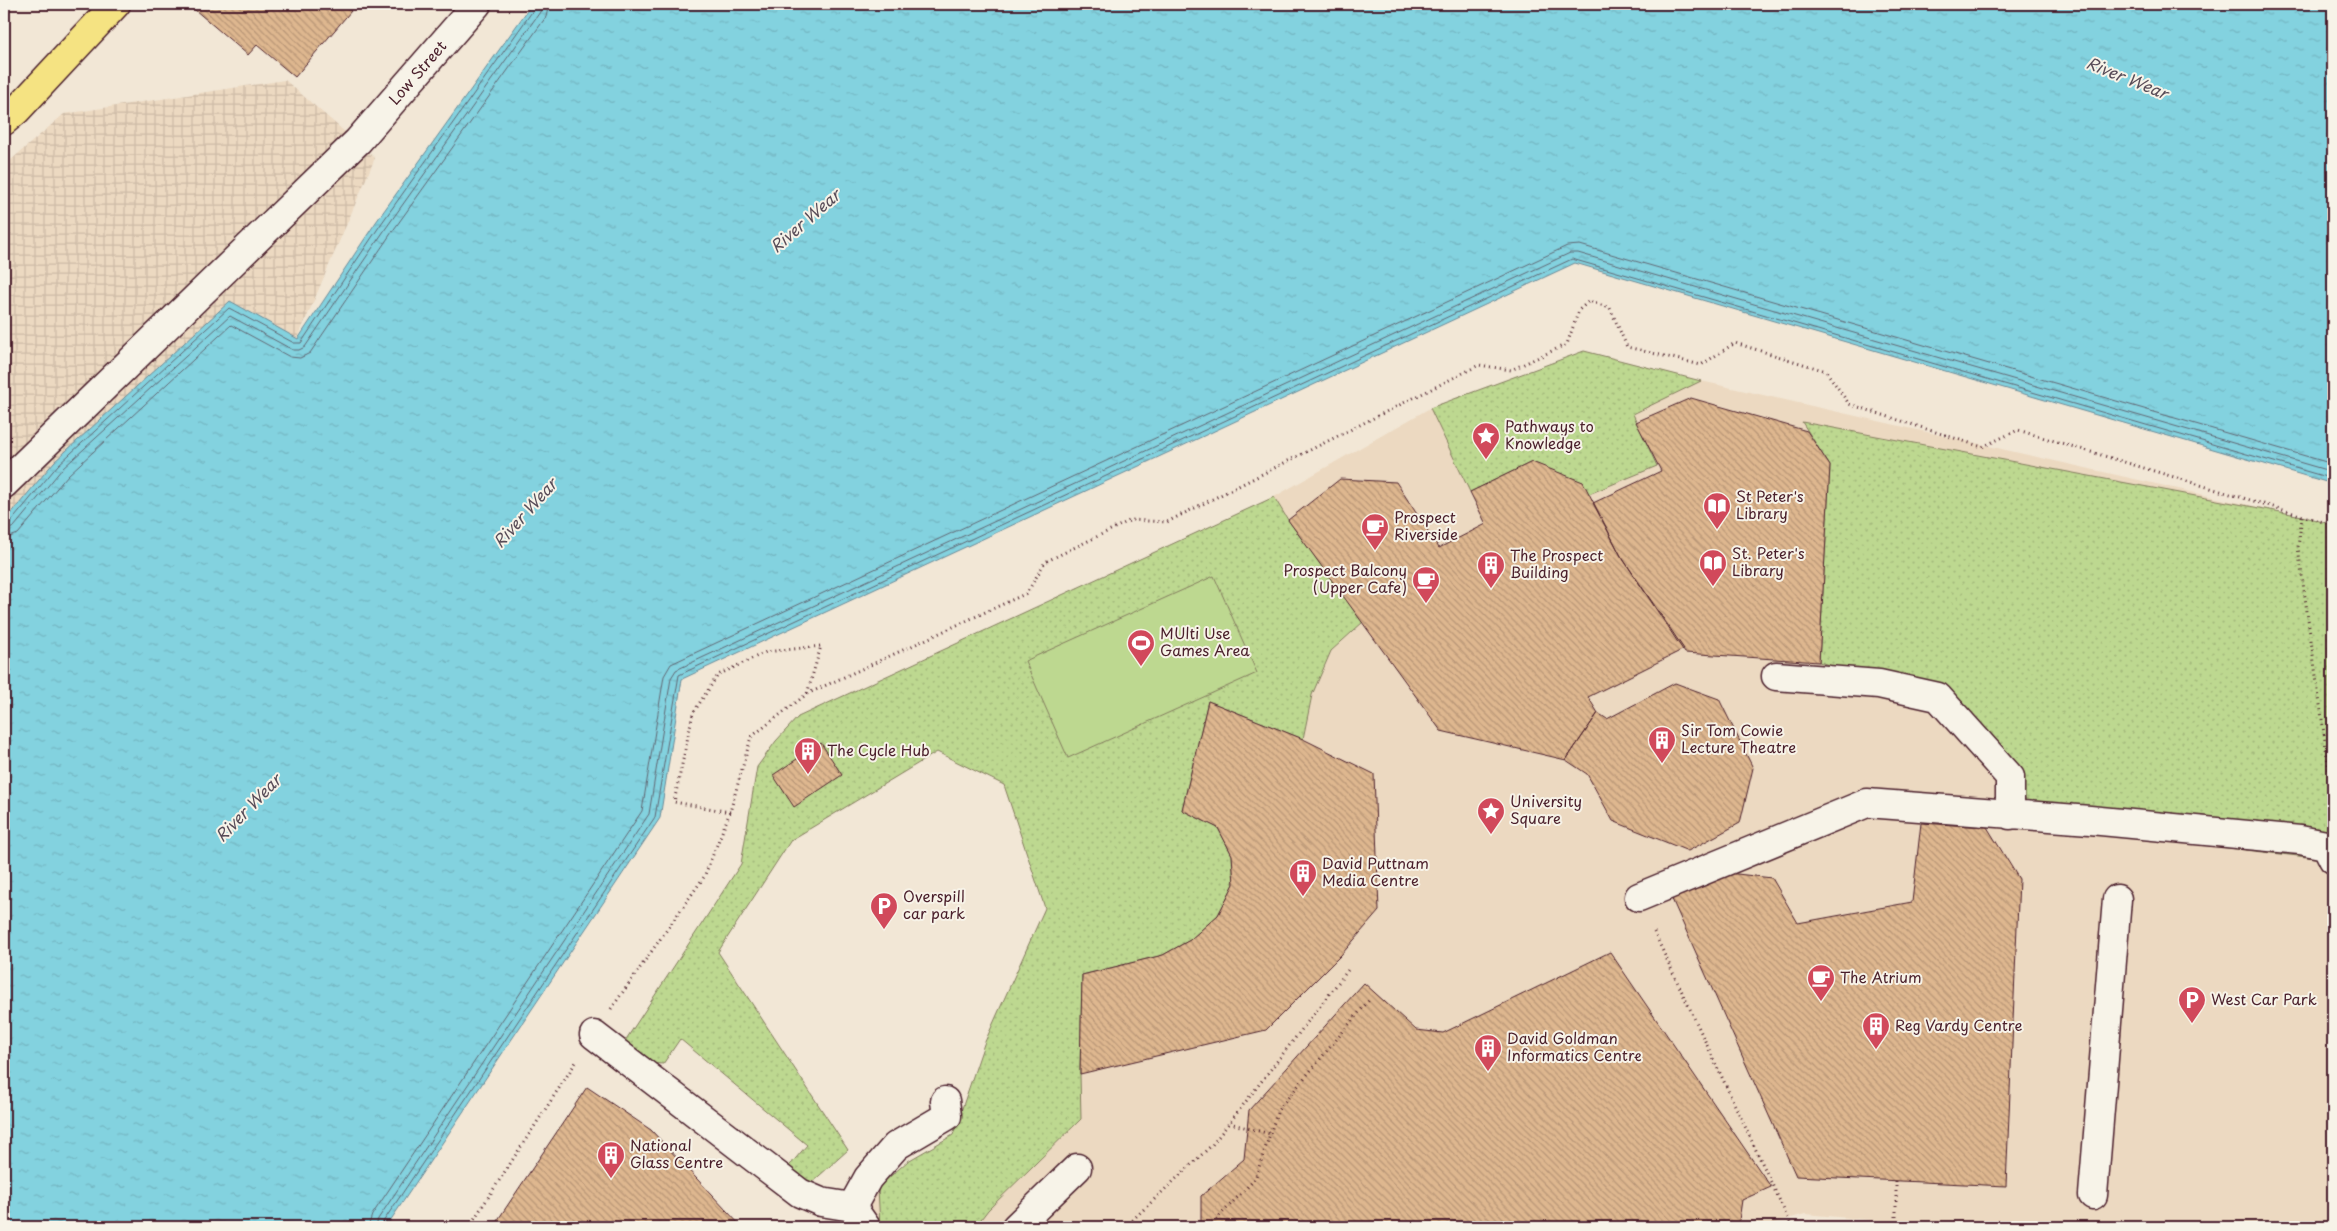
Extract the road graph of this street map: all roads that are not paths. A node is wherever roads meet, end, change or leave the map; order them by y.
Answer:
1 (116, 4) edge
2 (477, 4) edge
3 (4, 121) edge
4 (4, 484) edge
5 (1776, 676) dead end
6 (2010, 815) junction
7 (2333, 858) edge
8 (1639, 896) dead end
9 (2117, 899) dead end
10 (594, 1035) road end
11 (945, 1101) dead end
12 (1076, 1168) dead end
13 (2093, 1196) dead end
14 (859, 1217) edge
15 (1016, 1227) edge

1 - 3 main road
2 - 4 street, Low Street
5 - 6 street
6 - 7 street
6 - 8 street
9 - 13 street
10 - 14 street
11 - 14 street
12 - 15 street

